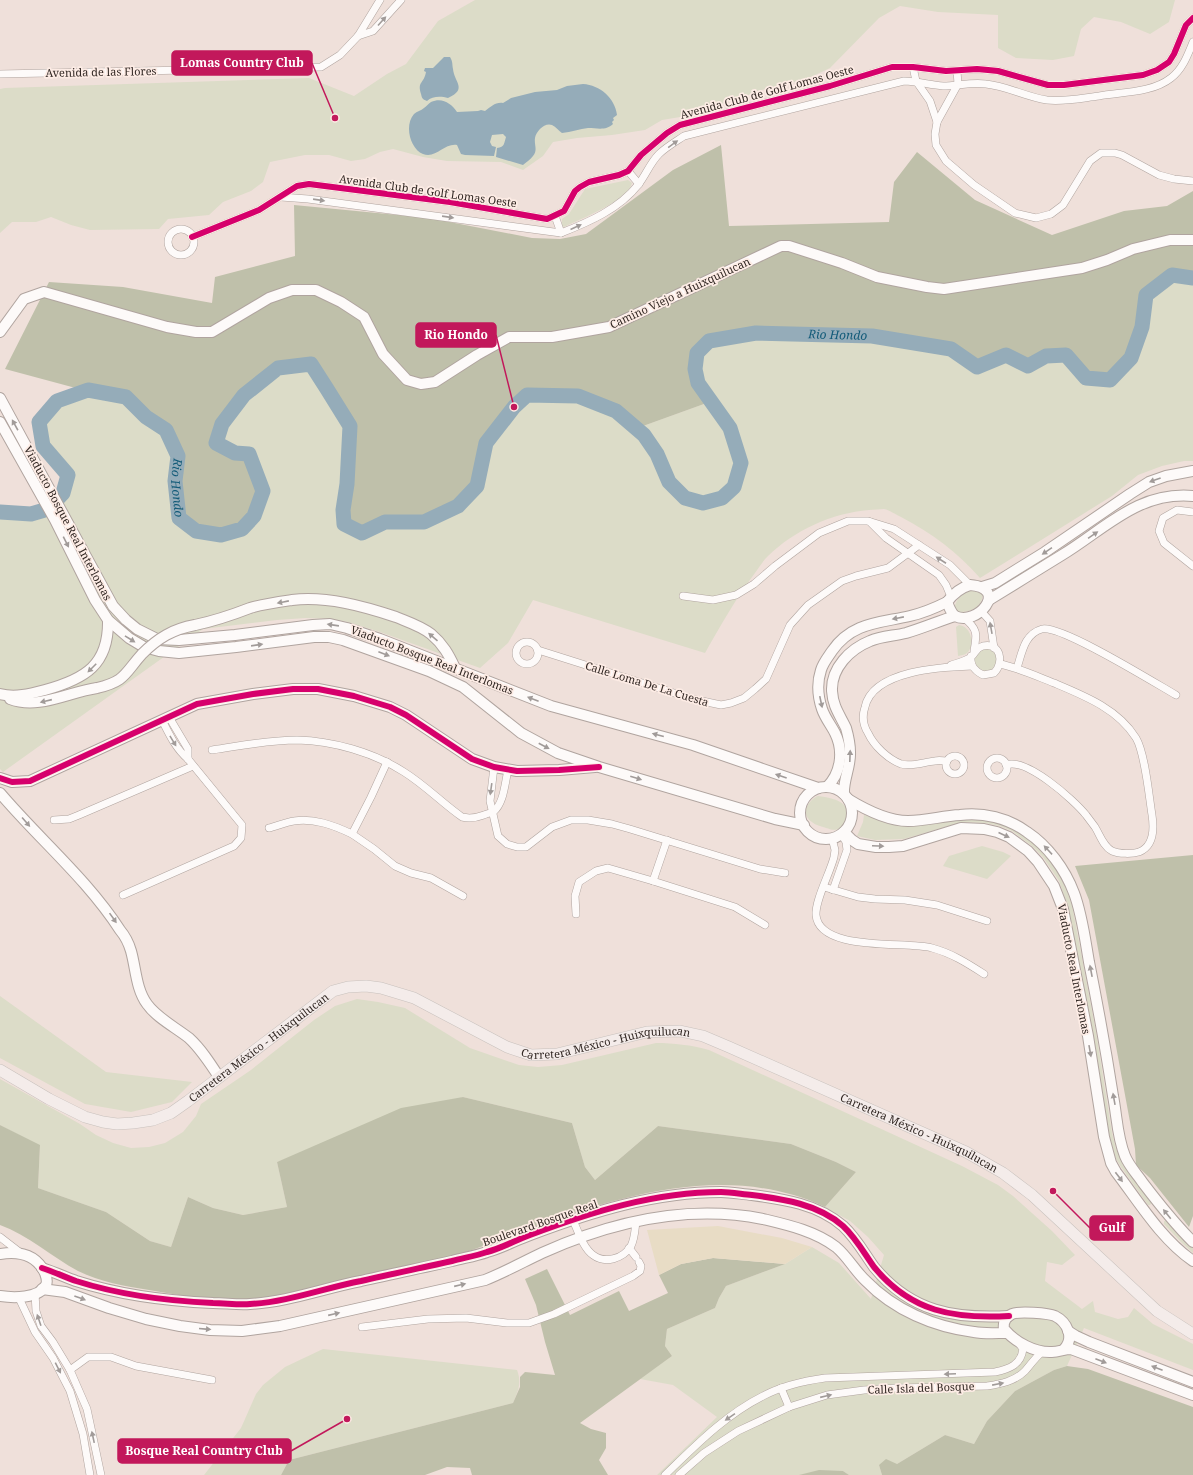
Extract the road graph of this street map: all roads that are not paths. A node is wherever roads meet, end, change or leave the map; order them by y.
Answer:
1 (380, 0) edge
2 (401, 0) edge
3 (1193, 18) edge
4 (358, 36) junction
5 (1193, 42) edge
6 (913, 66) junction
7 (957, 71) junction
8 (0, 74) edge
9 (916, 81) junction
10 (958, 84) junction
11 (937, 122) junction
12 (628, 171) junction
13 (1193, 181) edge
14 (639, 184) junction
15 (280, 197) junction
16 (555, 216) junction
17 (561, 232) junction
18 (192, 237) dead end
19 (1193, 240) edge
20 (0, 332) edge
21 (0, 398) edge
22 (0, 422) edge
23 (1193, 471) edge
24 (1193, 496) edge
25 (1193, 512) edge
26 (868, 521) junction
27 (919, 545) junction
28 (908, 553) junction
29 (1193, 566) edge
30 (970, 585) junction
31 (982, 587) junction
32 (683, 596) dead end
33 (949, 600) junction
34 (989, 600) junction
35 (981, 611) junction
36 (959, 617) junction
37 (108, 620) junction
38 (994, 648) junction
39 (538, 650) dead end
40 (973, 654) junction
41 (1000, 664) junction
42 (972, 666) junction
43 (946, 667) junction
44 (455, 668) junction
45 (1017, 668) junction
46 (0, 695) edge
47 (1176, 695) dead end
48 (165, 718) junction
49 (212, 750) dead end
50 (947, 761) dead end
51 (387, 762) junction
52 (193, 766) junction
53 (1006, 766) dead end
54 (494, 767) junction
55 (599, 767) junction
56 (508, 770) junction
57 (0, 778) edge
58 (823, 788) junction
59 (0, 793) edge
60 (846, 797) junction
61 (493, 812) junction
62 (54, 820) dead end
63 (804, 825) junction
64 (269, 828) dead end
65 (842, 833) junction
66 (352, 834) junction
67 (832, 838) junction
68 (666, 840) junction
69 (785, 873) dead end
70 (653, 881) junction
71 (824, 886) junction
72 (833, 890) junction
73 (123, 895) dead end
74 (463, 896) dead end
75 (576, 914) dead end
76 (987, 921) dead end
77 (765, 925) dead end
78 (984, 974) dead end
79 (0, 1070) edge
80 (219, 1077) junction
81 (573, 1220) junction
82 (636, 1221) junction
83 (0, 1237) edge
84 (581, 1238) junction
85 (1193, 1242) edge
86 (629, 1248) junction
87 (0, 1254) edge
88 (22, 1254) junction
89 (1193, 1261) edge
90 (42, 1268) junction
91 (38, 1291) junction
92 (0, 1296) edge
93 (19, 1298) junction
94 (1009, 1316) junction
95 (362, 1327) dead end
96 (1068, 1331) junction
97 (1007, 1333) junction
98 (1193, 1334) edge
99 (1017, 1341) junction
100 (1064, 1349) junction
101 (1042, 1352) junction
102 (70, 1370) junction
103 (212, 1380) dead end
104 (1193, 1382) edge
105 (781, 1388) junction
106 (1193, 1395) edge
107 (789, 1407) junction
108 (90, 1475) edge
109 (101, 1475) edge
110 (665, 1475) edge
111 (679, 1475) edge

1 - 4 street
4 -> 2 street
3 - 7 street, Avenida Club de Golf Lomas Oeste
4 - 8 street, Avenida de las Flores
5 - 10 street, Avenida Club de Golf Lomas Oeste
6 - 7 street, Avenida Club de Golf Lomas Oeste
6 - 9 street
6 - 12 street, Avenida Club de Golf Lomas Oeste
7 - 10 street
9 - 10 street, Avenida Club de Golf Lomas Oeste
9 - 11 street
14 -> 9 street, Avenida Club de Golf Lomas Oeste
10 - 11 street
11 - 13 street
12 - 14 street
12 - 16 street
17 -> 14 street, Avenida Club de Golf Lomas Oeste
15 - 16 street, Avenida Club de Golf Lomas Oeste
15 -> 17 street, Avenida Club de Golf Lomas Oeste
15 - 18 street
16 - 17 street
19 - 20 main road, Camino Viejo a Huixquilucan
44 -> 21 main road, Viaducto Bosque Real Interlomas
22 -> 37 main road, Viaducto Bosque Real Interlomas
23 -> 31 main road
34 -> 24 main road
25 - 29 street
26 - 27 street
26 - 28 street
26 - 32 street
27 - 28 street, Calle Loma De La Cuesta
30 -> 27 street
28 - 33 street
28 - 39 street, Calle Loma De La Cuesta
30 - 31 main road
30 - 33 main road
31 - 34 main road
33 - 36 main road
33 -> 58 main road
34 - 35 main road
35 - 36 main road
38 -> 35 street
36 - 40 street
60 -> 36 main road
37 -> 46 main road
37 -> 55 main road, Viaducto Bosque Real Interlomas
38 - 40 street
38 - 41 street
40 - 42 street
40 - 43 street
41 - 42 street
41 - 45 street
42 - 43 street
43 - 50 street
44 -> 46 main road, bridge
58 -> 44 main road, Viaducto Bosque Real Interlomas
45 - 47 street
45 - 53 street
48 - 52 street
48 - 54 main road
48 - 57 main road
49 - 51 street
51 - 61 street
51 - 66 street
52 - 62 street
52 - 73 street
54 - 56 main road
54 -> 61 street
55 - 56 main road
55 -> 63 main road, Viaducto Bosque Real Interlomas
56 - 61 street
58 - 60 main road
58 - 63 main road
59 -> 80 main road
60 - 65 main road
85 -> 60 main road, Viaducto Real Interlomas
61 - 68 street
63 - 67 main road
64 - 66 street
65 - 67 main road
65 - 72 street
65 -> 89 main road, Viaducto Real Interlomas
66 - 74 street
67 - 71 street
68 - 69 street
68 - 70 street
70 - 75 street
70 - 77 street
71 - 72 street
71 - 78 street
72 - 76 street
79 - 80 main road, Carretera México - Huixquilucan
80 - 98 main road, Carretera México - Huixquilucan
81 - 84 street
81 - 90 main road, Boulevard Bosque Real
81 - 94 main road, Boulevard Bosque Real
82 - 84 main road
82 - 86 street
82 - 97 main road
83 - 88 street
84 - 86 street
91 -> 84 main road
86 - 95 street
87 - 88 main road
88 - 90 main road, Boulevard Bosque Real
90 - 91 main road
91 - 93 main road
102 -> 91 street
92 - 93 main road
93 -> 108 street
94 - 96 main road, Boulevard Bosque Real
94 - 97 main road
96 - 100 main road
104 -> 96 main road
97 - 99 main road
99 - 101 main road
99 -> 105 street, Calle Isla del Bosque
100 - 101 main road
100 -> 106 main road
107 -> 101 street, Calle Isla del Bosque
102 - 103 street
109 -> 102 street
105 - 107 street
105 -> 110 street, Calle Isla del Bosque
107 - 111 street, Calle Isla del Bosque

